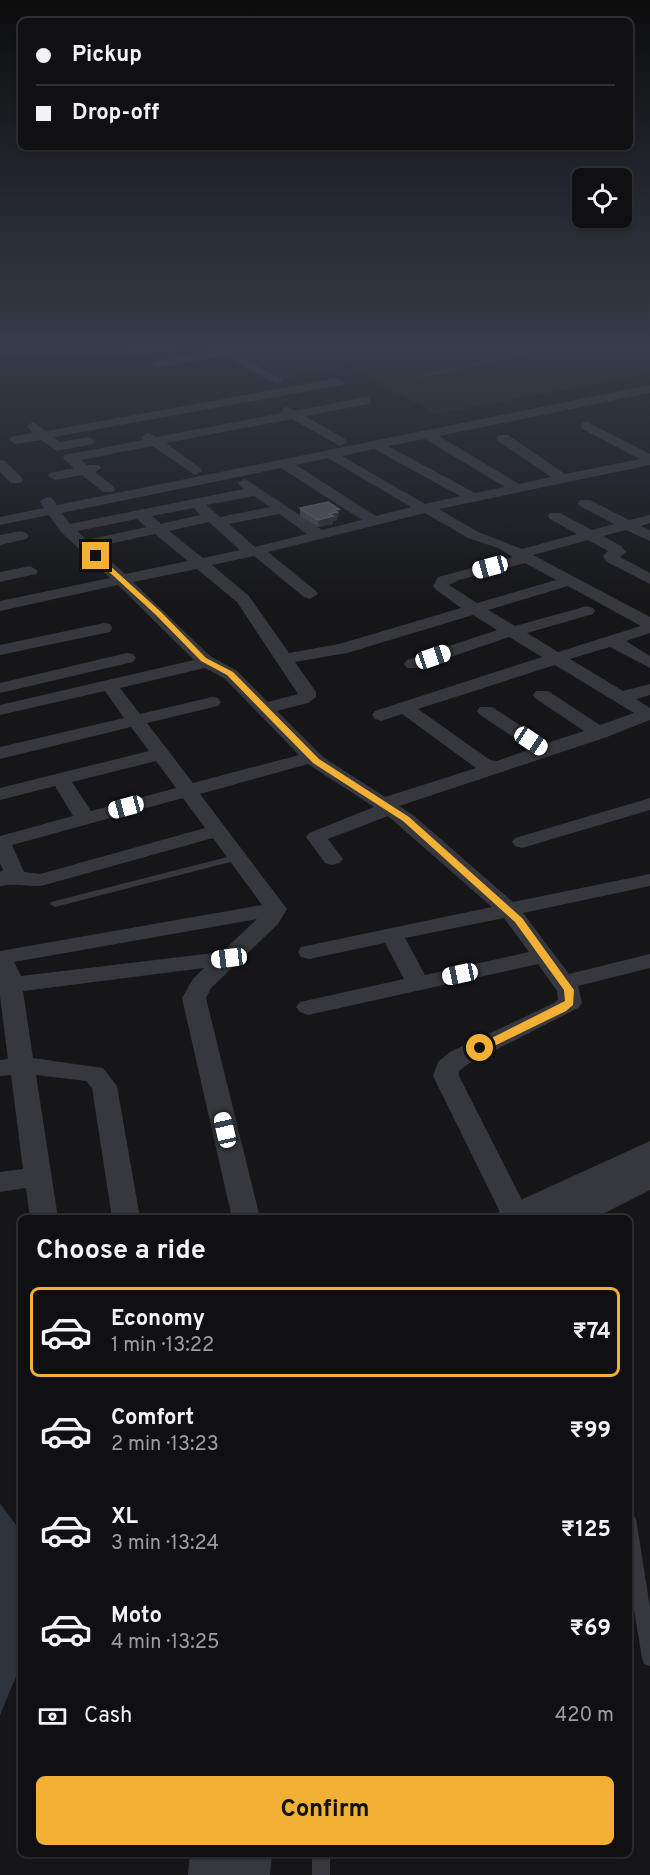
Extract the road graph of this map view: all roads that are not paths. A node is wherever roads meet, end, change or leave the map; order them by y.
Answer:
1 (22, 430) edge
2 (39, 430) edge
3 (64, 430) edge
4 (210, 430) edge
5 (320, 430) edge
6 (398, 430) edge
7 (444, 430) edge
8 (595, 430) edge
9 (140, 431) joint
10 (44, 434) junction
11 (426, 434) junction
12 (502, 438) dead end
13 (154, 441) junction
14 (340, 442) junction
15 (376, 445) junction
16 (192, 449) dead end
17 (55, 454) junction
18 (170, 454) junction
19 (330, 454) junction
20 (70, 458) junction
21 (149, 458) dead end
22 (650, 460) edge
23 (283, 463) junction
24 (0, 464) edge
25 (107, 466) dead end
26 (86, 470) junction
27 (231, 474) junction
28 (55, 476) dead end
29 (187, 476) junction
30 (563, 479) junction
31 (16, 480) dead end
32 (108, 489) junction
33 (518, 489) junction
34 (256, 491) junction
35 (474, 498) junction
36 (196, 503) junction
37 (585, 503) dead end
38 (50, 506) junction
39 (425, 508) junction
40 (282, 509) junction
41 (0, 510) edge
42 (140, 514) junction
43 (555, 516) dead end
44 (648, 519) dead end
45 (0, 520) edge
46 (215, 520) junction
47 (374, 521) junction
48 (628, 525) junction
49 (66, 529) junction
50 (158, 529) junction
51 (319, 535) junction
52 (590, 535) junction
53 (21, 536) dead end
54 (650, 536) edge
55 (0, 540) edge
56 (83, 545) junction
57 (254, 551) junction
58 (523, 556) junction
59 (200, 563) junction
60 (30, 571) dead end
61 (0, 577) edge
62 (122, 579) junction
63 (650, 579) edge
64 (568, 581) junction
65 (310, 594) dead end
66 (0, 606) edge
67 (473, 608) junction
68 (587, 611) dead end
69 (650, 626) edge
70 (104, 628) dead end
71 (511, 632) junction
72 (611, 640) junction
73 (0, 650) edge
74 (128, 658) dead end
75 (555, 658) junction
76 (285, 659) junction
77 (208, 662) junction
78 (650, 663) edge
79 (413, 664) dead end
80 (109, 685) junction
81 (0, 688) edge
82 (650, 689) edge
83 (542, 695) dead end
84 (621, 697) junction
85 (212, 702) dead end
86 (405, 708) junction
87 (265, 709) junction
88 (0, 710) edge
89 (486, 711) dead end
90 (381, 716) dead end
91 (136, 720) junction
92 (600, 733) junction
93 (546, 752) junction
94 (0, 753) edge
95 (162, 754) junction
96 (312, 757) junction
97 (498, 767) junction
98 (60, 779) junction
99 (189, 790) junction
100 (0, 794) edge
101 (650, 804) edge
102 (388, 806) junction
103 (85, 818) junction
104 (219, 831) junction
105 (522, 842) dead end
106 (239, 857) junction
107 (332, 860) dead end
108 (6, 877) edge
109 (650, 880) edge
110 (55, 904) dead end
111 (276, 909) junction
112 (510, 911) junction
113 (392, 935) junction
114 (309, 952) dead end
115 (545, 956) junction
116 (0, 958) edge
117 (229, 958) junction
118 (650, 961) edge
119 (564, 982) junction
120 (418, 983) junction
121 (10, 985) junction
122 (308, 1007) dead end
123 (11, 1066) edge
124 (650, 1153) edge
125 (650, 1175) edge
126 (38, 1177) junction
127 (0, 1182) edge
128 (44, 1215) edge
129 (126, 1215) edge
130 (245, 1215) edge
131 (514, 1215) edge
132 (519, 1215) edge
133 (571, 1215) edge
134 (632, 1544) edge
135 (650, 1658) edge
136 (215, 1857) edge
137 (247, 1857) edge
138 (321, 1857) edge
139 (213, 1875) edge
140 (245, 1875) edge
141 (321, 1875) edge

1 - 10 street
2 - 10 street
3 - 10 street
4 - 13 street
5 - 14 street
6 - 14 street
7 - 11 street
8 - 22 street
9 - 13 street
9 - 17 street
10 - 17 street
11 - 15 street
11 - 33 street
12 - 30 street
13 - 18 street
13 - 20 street
14 - 29 street
15 - 19 street
15 - 35 street
16 - 18 street
17 - 20 street
18 - 21 street
18 - 29 street
19 - 23 street
19 - 39 street
20 - 26 street
22 - 30 street
23 - 27 street
23 - 47 street
24 - 31 street
25 - 26 street
26 - 28 street
26 - 32 street
27 - 29 street
27 - 34 street
29 - 32 street
29 - 38 street
30 - 33 street
32 - 38 street
33 - 35 street
34 - 36 street
34 - 40 street
35 - 39 street
36 - 42 street
36 - 46 street
37 - 48 street
38 - 41 street
38 - 45 street
38 - 49 street
39 - 47 street
39 - 58 street
40 - 46 street
40 - 51 street
42 - 49 street
42 - 50 street
43 - 52 street
44 - 48 street
46 - 50 street
46 - 57 street
47 - 51 street
48 - 52 street
48 - 54 street
49 - 56 street
50 - 56 street
50 - 59 street
51 - 57 street
52 - 58 street
52 - 63 street
53 - 55 street
56 - 62 street
57 - 59 street
57 - 65 street
58 - 64 street
58 - 67 street
59 - 62 street
59 - 76 street
60 - 61 street
62 - 66 street
62 - 77 street
64 - 67 street
64 - 69 street
67 - 71 street
67 - 76 street
68 - 71 street
69 - 72 street
70 - 73 street
71 - 75 street
71 - 79 street
72 - 75 street
72 - 78 street
74 - 81 street
75 - 84 street
75 - 86 street
76 - 87 street
77 - 80 street
77 - 87 street
80 - 88 street
80 - 91 street
82 - 84 street
83 - 92 street
84 - 92 street
85 - 91 street
86 - 90 street
86 - 97 street
87 - 96 street
89 - 93 street
91 - 94 street
91 - 95 street
92 - 93 street
93 - 97 street
95 - 98 street
95 - 99 street
96 - 99 street
96 - 102 street
97 - 102 street
98 - 100 street
98 - 103 street
99 - 103 street
99 - 104 street
101 - 105 street
102 - 107 street
102 - 112 street
103 - 108 street
104 - 106 street
104 - 108 street
106 - 110 lane
106 - 111 street
109 - 112 street
111 - 116 street
111 - 117 street
112 - 113 street
112 - 115 street
113 - 114 street
113 - 120 street
115 - 119 street
115 - 120 street
116 - 121 street
117 - 121 street
117 - 130 street
118 - 119 street
119 - 131 street
120 - 122 street
121 - 123 street
123 - 126 street
123 - 129 street
124 - 132 street
125 - 133 street
126 - 127 street
126 - 128 street
134 - 135 lane
136 - 139 street
137 - 140 street
138 - 141 lane

